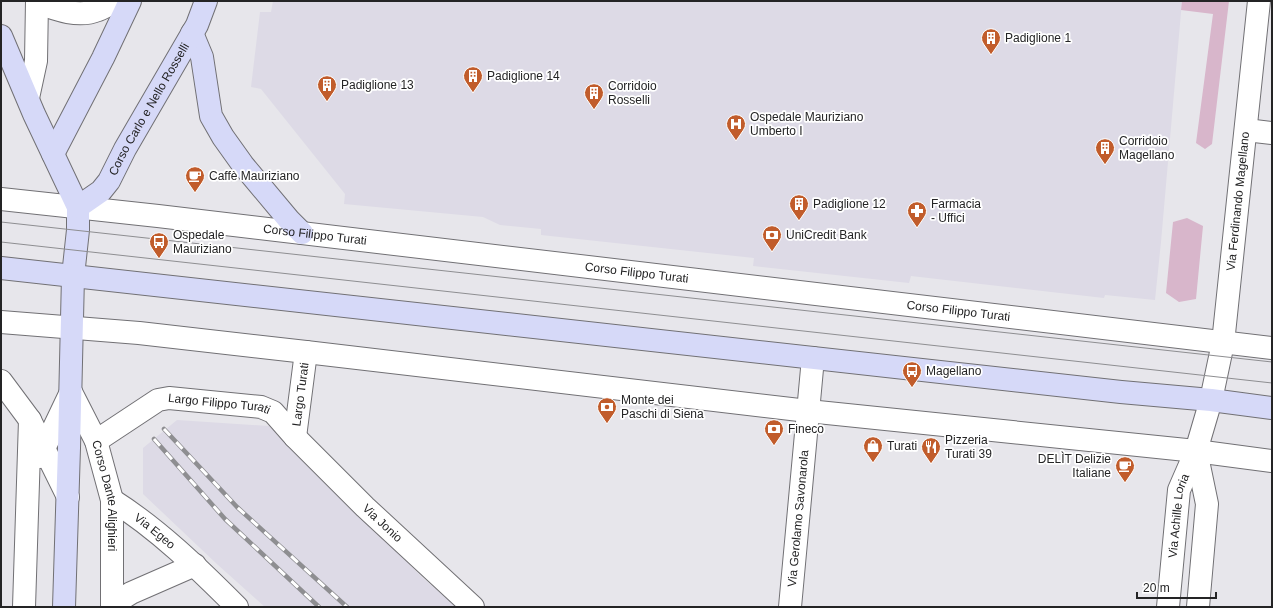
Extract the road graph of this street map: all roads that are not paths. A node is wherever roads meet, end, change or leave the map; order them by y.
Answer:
1 (115, 1) edge
2 (130, 1) edge
3 (206, 1) edge
4 (1259, 1) edge
5 (37, 2) edge
6 (192, 32) junction
7 (1, 36) edge
8 (28, 98) junction
9 (1246, 130) junction
10 (1272, 133) edge
11 (53, 154) junction
12 (1, 199) edge
13 (78, 207) junction
14 (302, 233) junction
15 (1, 268) edge
16 (73, 276) junction
17 (1, 322) edge
18 (72, 327) junction
19 (1223, 343) junction
20 (1272, 348) edge
21 (306, 352) junction
22 (813, 358) junction
23 (1, 381) edge
24 (71, 392) junction
25 (1211, 400) junction
26 (1272, 408) edge
27 (808, 411) junction
28 (30, 420) junction
29 (295, 437) junction
30 (96, 441) junction
31 (44, 448) junction
32 (1196, 451) junction
33 (1272, 461) edge
34 (28, 482) junction
35 (68, 497) junction
36 (112, 500) junction
37 (194, 565) junction
38 (112, 606) edge
39 (24, 607) edge
40 (64, 607) edge
41 (237, 607) edge
42 (472, 607) edge
43 (790, 607) edge
44 (1168, 607) edge
45 (1198, 607) edge

1 - 5 street
2 - 11 street
3 - 6 street, Corso Carlo e Nello Rosselli
4 - 9 street, Via Ferdinando Magellano
5 - 8 street
6 - 13 street, Corso Carlo e Nello Rosselli
6 - 14 street
7 - 8 street
8 - 11 street
9 - 10 street
9 - 19 street, Via Ferdinando Magellano
11 - 13 street
12 - 13 street, Corso Filippo Turati
13 - 14 street, Corso Filippo Turati
13 - 16 street
14 - 19 street, Corso Filippo Turati
15 - 16 street
16 - 18 street, Corso Dante Alighieri
16 - 22 street
17 - 18 street
18 - 21 street
18 - 24 street, Corso Dante Alighieri
19 - 20 street, Corso Filippo Turati
19 - 25 street, Via Ferdinando Magellano
21 - 27 street
21 - 29 street, Largo Turati
22 - 25 street
22 - 27 street, Via Gerolamo Savonarola
23 - 28 street
24 - 30 street, Corso Dante Alighieri
24 - 31 street
24 - 35 street, Corso Dante Alighieri
25 - 26 street
25 - 32 street, Via Achille Loria
27 - 32 street
27 - 43 street, Via Gerolamo Savonarola
28 - 31 street
28 - 34 street
29 - 30 street, Largo Filippo Turati
29 - 42 street, Via Jonio
30 - 36 street, Corso Dante Alighieri
31 - 34 street
31 - 35 street
32 - 33 street
32 - 44 street, Via Achille Loria
32 - 45 street, Via Achille Loria
34 - 39 street
35 - 40 street, Corso Dante Alighieri
36 - 37 street, Via Egeo
36 - 38 street, Corso Dante Alighieri
37 - 38 street
37 - 41 street, Via Egeo

